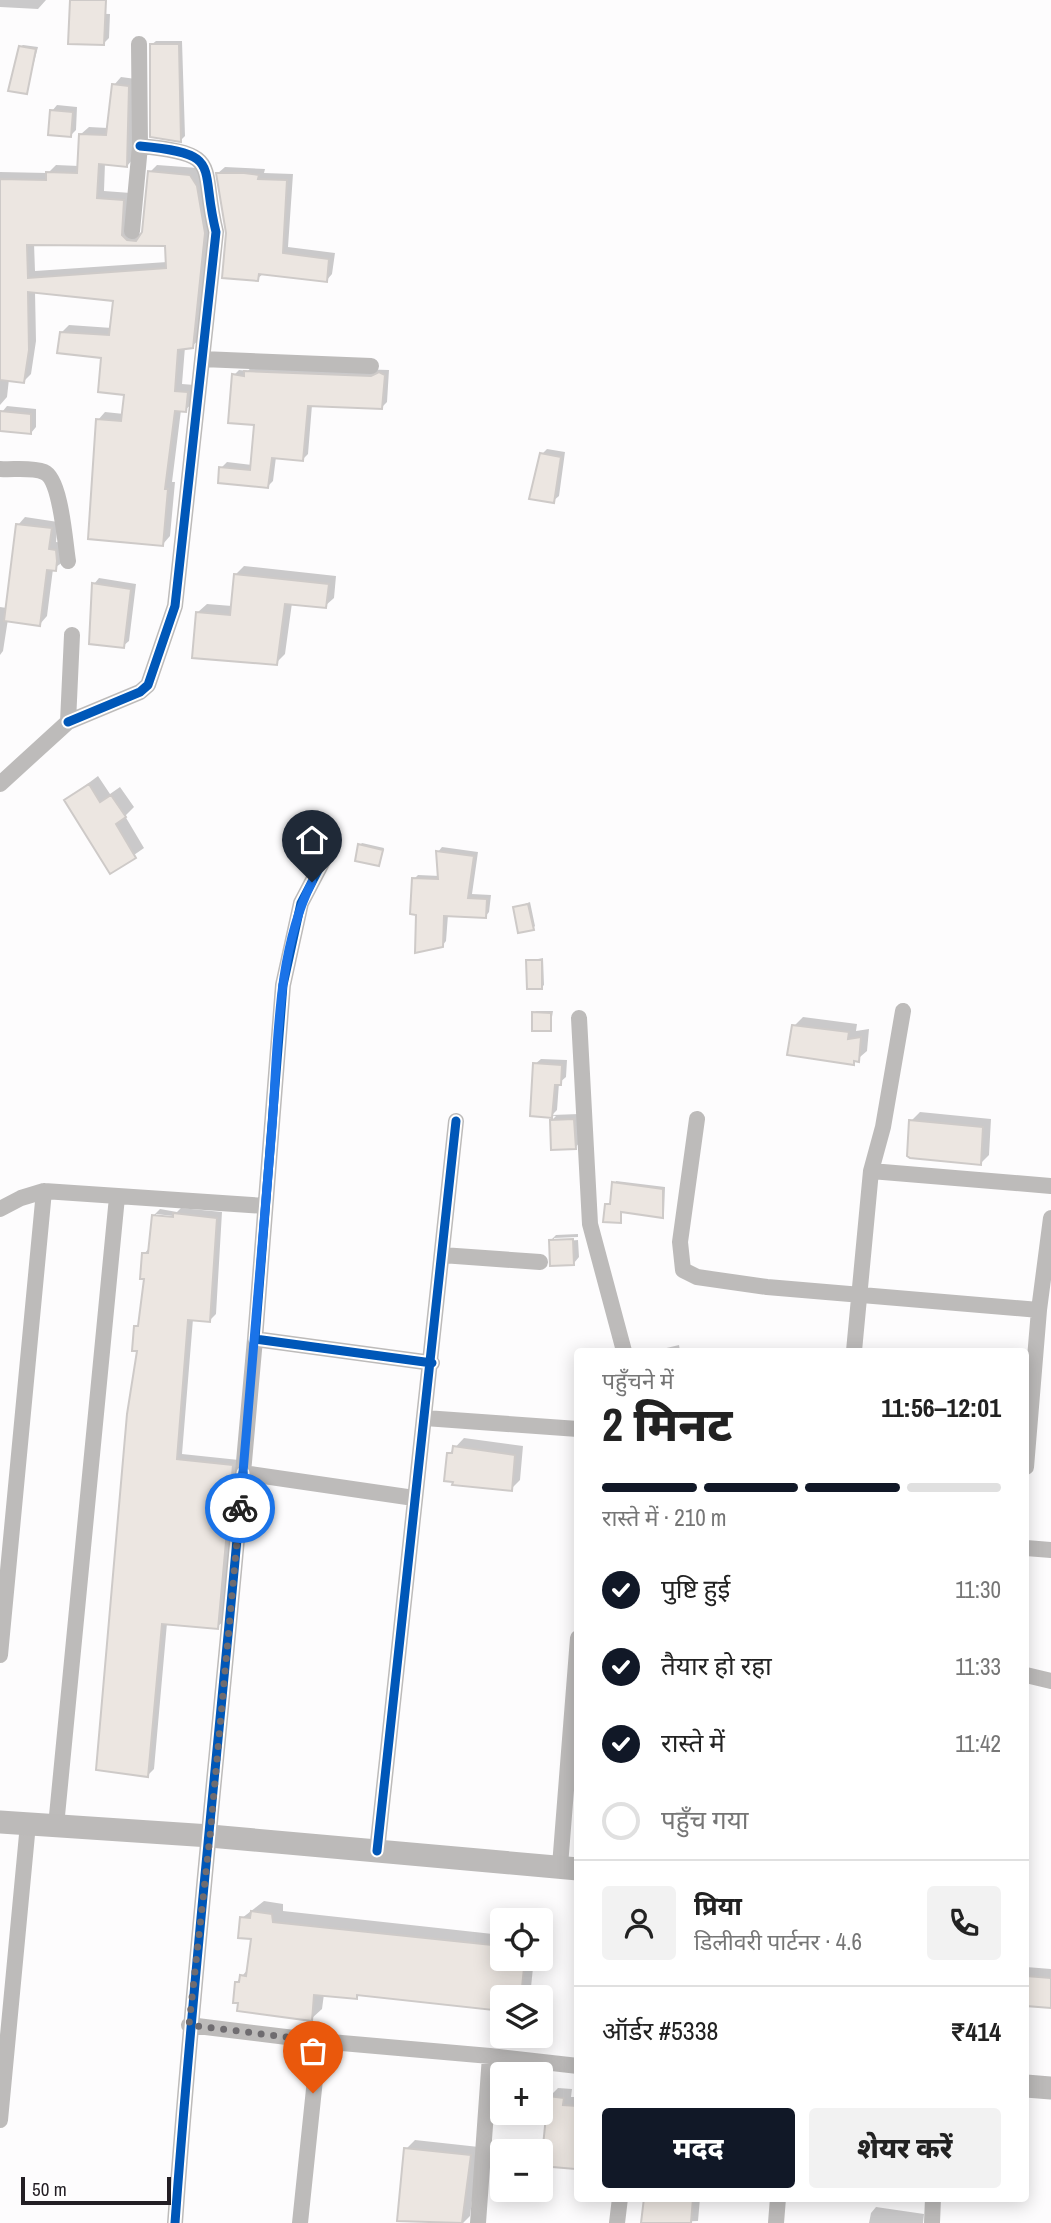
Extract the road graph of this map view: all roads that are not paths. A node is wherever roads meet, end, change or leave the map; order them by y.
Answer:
1 (139, 44) dead end
2 (140, 146) junction
3 (132, 231) dead end
4 (202, 359) junction
5 (371, 366) dead end
6 (0, 469) edge
7 (68, 561) dead end
8 (72, 635) dead end
9 (68, 722) junction
10 (0, 784) edge
11 (323, 861) dead end
12 (903, 1012) dead end
13 (579, 1018) dead end
14 (697, 1119) dead end
15 (456, 1121) dead end
16 (872, 1171) junction
17 (1051, 1186) edge
18 (44, 1191) junction
19 (117, 1197) junction
20 (265, 1206) junction
21 (0, 1209) edge
22 (1051, 1217) edge
23 (442, 1255) junction
24 (540, 1262) dead end
25 (860, 1295) junction
26 (1039, 1310) junction
27 (255, 1339) junction
28 (623, 1348) edge
29 (854, 1348) edge
30 (432, 1363) junction
31 (425, 1418) junction
32 (574, 1429) edge
33 (1029, 1431) edge
34 (243, 1473) junction
35 (414, 1497) junction
36 (1029, 1548) edge
37 (1051, 1550) edge
38 (0, 1655) edge
39 (1029, 1676) edge
40 (1051, 1681) edge
41 (574, 1740) edge
42 (0, 1822) edge
43 (29, 1824) junction
44 (56, 1826) junction
45 (210, 1836) junction
46 (377, 1851) junction
47 (569, 1868) edge
48 (189, 2025) junction
49 (319, 2041) junction
50 (490, 2056) junction
51 (574, 2066) edge
52 (1029, 2086) edge
53 (1051, 2088) edge
54 (0, 2120) edge
55 (620, 2202) edge
56 (778, 2202) edge
57 (933, 2202) edge
58 (175, 2223) edge
59 (300, 2223) edge
60 (478, 2223) edge
61 (617, 2223) edge
62 (776, 2223) edge
63 (932, 2223) edge

1 - 2 street
2 - 3 street
2 - 4 street
4 - 5 street
4 - 9 street
6 - 7 street
8 - 9 street
9 - 10 street
11 - 20 street
12 - 16 street
13 - 28 street
14 - 25 street
15 - 23 street
16 - 17 street
16 - 25 street
18 - 19 street
18 - 21 street
18 - 38 street
19 - 20 street
19 - 44 street
20 - 27 street
22 - 26 street
23 - 24 street
23 - 30 street
25 - 26 street
25 - 29 street
26 - 33 street
27 - 30 street
27 - 34 street
30 - 31 street
31 - 32 street
31 - 35 street
34 - 35 street
34 - 45 street
35 - 46 street
36 - 37 street
39 - 40 street
41 - 47 street
42 - 43 street
43 - 44 street
43 - 54 street
44 - 45 street
45 - 46 street
45 - 48 street
46 - 47 street
48 - 49 street
48 - 58 street
49 - 50 street
49 - 59 street
50 - 51 street
50 - 60 street
52 - 53 street
55 - 61 street
56 - 62 street
57 - 63 street

